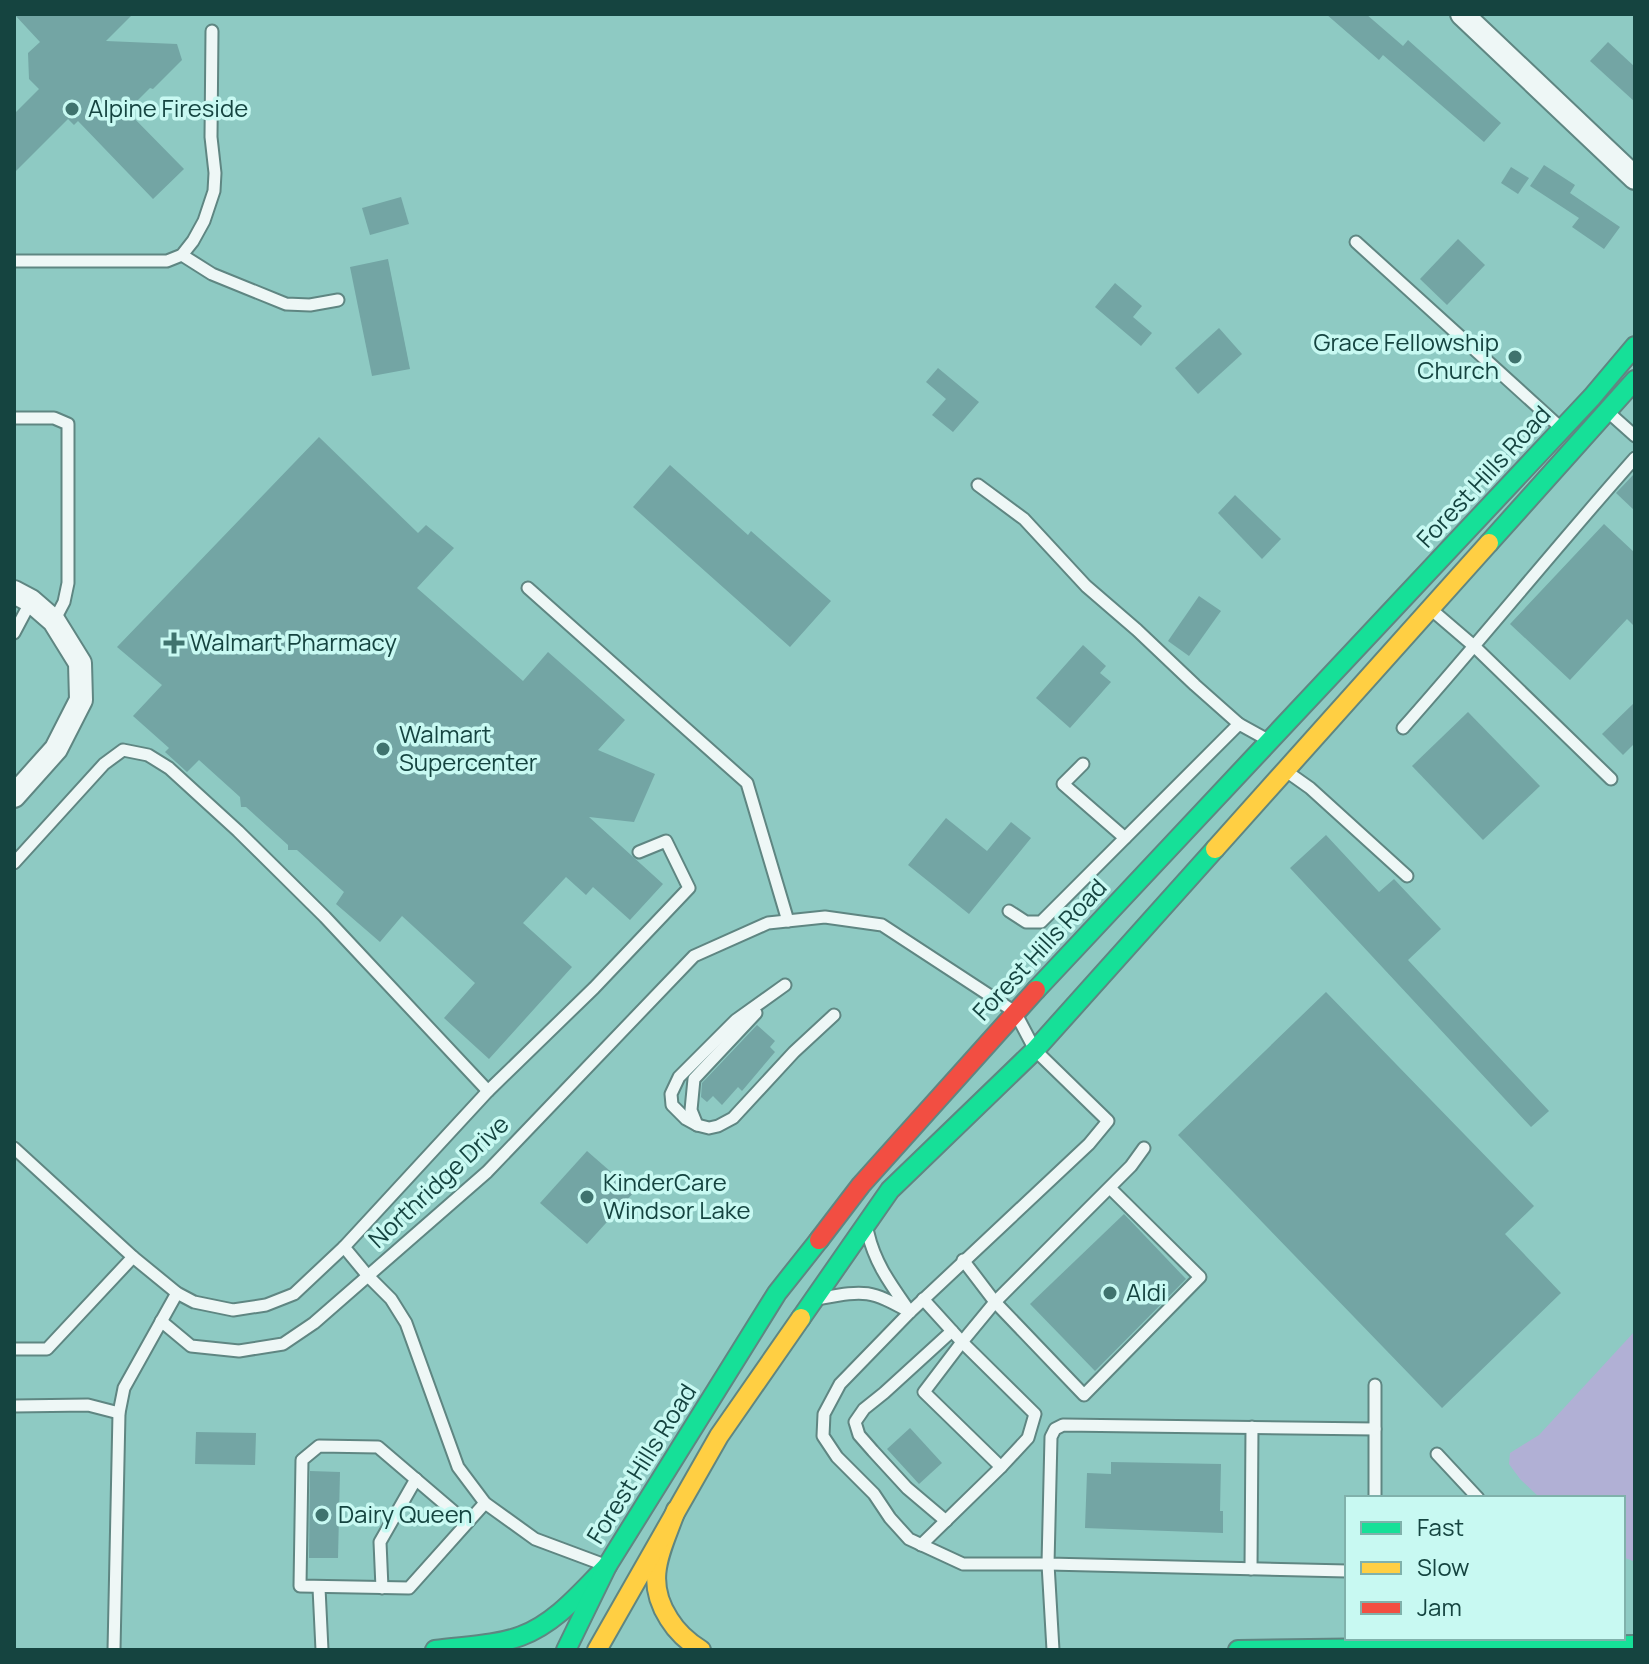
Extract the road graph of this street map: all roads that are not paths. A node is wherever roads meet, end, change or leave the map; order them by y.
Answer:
1 (1462, 14) edge
2 (212, 31) dead end
3 (1635, 178) edge
4 (1356, 242) dead end
5 (182, 255) junction
6 (14, 261) edge
7 (338, 300) dead end
8 (1635, 346) edge
9 (1635, 380) edge
10 (1607, 411) junction
11 (14, 418) edge
12 (1562, 429) junction
13 (1635, 436) edge
14 (1635, 458) edge
15 (978, 485) dead end
16 (528, 588) dead end
17 (22, 596) edge
18 (1430, 608) junction
19 (54, 621) junction
20 (14, 633) edge
21 (1475, 647) junction
22 (1239, 724) junction
23 (1403, 728) dead end
24 (1268, 741) junction
25 (1083, 764) dead end
26 (1285, 770) junction
27 (1611, 779) dead end
28 (14, 796) edge
29 (1125, 838) junction
30 (639, 852) dead end
31 (14, 863) edge
32 (1407, 876) dead end
33 (1009, 911) dead end
34 (788, 921) junction
35 (1015, 1012) junction
36 (834, 1015) dead end
37 (1035, 1050) junction
38 (488, 1091) junction
39 (697, 1125) junction
40 (14, 1148) edge
41 (1144, 1148) dead end
42 (1110, 1188) junction
43 (866, 1225) junction
44 (344, 1247) junction
45 (133, 1257) junction
46 (963, 1260) junction
47 (368, 1276) junction
48 (177, 1293) junction
49 (923, 1299) junction
50 (813, 1300) junction
51 (995, 1302) junction
52 (910, 1312) junction
53 (161, 1321) junction
54 (952, 1331) junction
55 (962, 1342) junction
56 (14, 1349) edge
57 (1375, 1385) dead end
58 (14, 1406) edge
59 (119, 1413) junction
60 (1252, 1427) junction
61 (1375, 1429) junction
62 (1437, 1454) dead end
63 (1001, 1467) junction
64 (416, 1479) junction
65 (1375, 1496) edge
66 (1476, 1496) edge
67 (485, 1503) junction
68 (676, 1510) junction
69 (946, 1521) junction
70 (467, 1523) junction
71 (921, 1545) junction
72 (1048, 1564) junction
73 (607, 1566) junction
74 (1251, 1569) junction
75 (1345, 1571) edge
76 (319, 1588) junction
77 (382, 1588) junction
78 (1374, 1643) edge
79 (1635, 1645) edge
80 (114, 1650) edge
81 (322, 1650) edge
82 (435, 1650) edge
83 (566, 1650) edge
84 (597, 1650) edge
85 (701, 1650) edge
86 (1053, 1650) edge
87 (1238, 1650) edge

1 - 3 street
2 - 5 lane
4 - 12 lane
5 - 6 lane
5 - 7 lane
8 - 12 street, Forest Hills Road
9 - 10 street, Forest Hills Road
10 - 13 lane
10 - 18 street, Forest Hills Road
11 - 19 lane
12 - 24 street, Forest Hills Road
14 - 21 lane
15 - 22 lane
16 - 34 lane
17 - 19 street
17 - 20 lane
18 - 21 lane
18 - 26 street, Forest Hills Road
19 - 28 street
21 - 23 lane
21 - 27 lane
22 - 24 lane
22 - 29 lane
24 - 35 street, Forest Hills Road
25 - 29 lane
26 - 32 lane
26 - 37 street, Forest Hills Road
29 - 33 lane
30 - 38 lane
31 - 38 lane
34 - 35 lane, Northridge Drive
34 - 47 lane, Northridge Drive
35 - 37 lane
35 - 73 street, Forest Hills Road
36 - 39 lane
37 - 43 street, Forest Hills Road
37 - 46 lane
38 - 44 lane
39 - 39 lane
40 - 45 lane
41 - 42 lane
42 - 51 lane
42 - 51 lane
43 - 50 street, Forest Hills Road
43 - 52 lane
44 - 47 lane
44 - 48 lane
45 - 48 lane
45 - 56 lane
46 - 49 lane
46 - 51 lane
47 - 53 lane, Northridge Drive
47 - 67 lane
48 - 53 lane
49 - 52 lane
49 - 54 lane
50 - 52 lane
50 - 68 street, Forest Hills Road
51 - 55 lane
52 - 71 lane
53 - 59 lane
54 - 55 lane
54 - 69 lane
55 - 63 lane
55 - 63 lane
57 - 61 lane
58 - 59 lane
59 - 80 lane
60 - 61 lane
60 - 72 lane
60 - 74 lane
61 - 65 lane
62 - 66 lane
63 - 69 lane
64 - 70 lane
64 - 76 lane
64 - 77 lane
67 - 70 lane
67 - 73 lane
68 - 84 street, Forest Hills Road
68 - 85 street
69 - 71 lane
70 - 77 lane
71 - 72 lane
72 - 74 lane
72 - 86 lane
73 - 82 street
73 - 83 street, Forest Hills Road
74 - 75 lane
76 - 77 lane
76 - 81 lane
78 - 79 street
78 - 87 street

